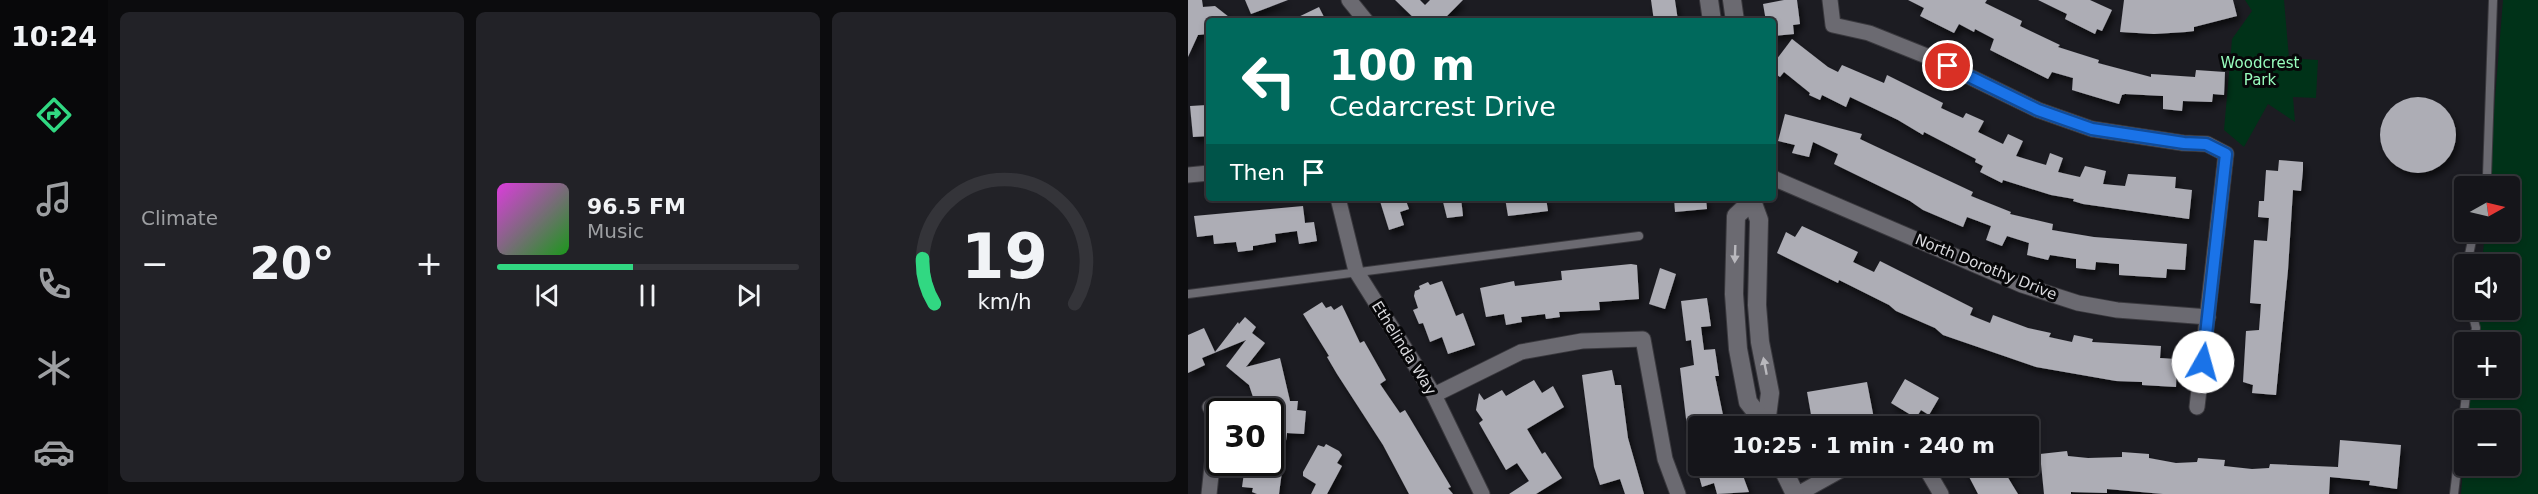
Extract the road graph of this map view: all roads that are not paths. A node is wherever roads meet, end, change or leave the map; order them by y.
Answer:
1 (1350, 0) edge
2 (1709, 0) edge
3 (1732, 0) edge
4 (1830, 0) edge
5 (2493, 0) edge
6 (1364, 18) edge
7 (1712, 18) edge
8 (1735, 18) edge
9 (1206, 173) edge
10 (1188, 175) edge
11 (2487, 176) edge
12 (1776, 179) edge
13 (1339, 201) edge
14 (1751, 201) edge
15 (1639, 236) dead end
16 (1356, 271) junction
17 (1188, 294) edge
18 (2208, 317) junction
19 (1434, 395) junction
20 (2466, 398) edge
21 (2197, 406) dead end
22 (1768, 416) edge
23 (1211, 476) edge
24 (1787, 476) edge
25 (1830, 476) edge
26 (1930, 476) edge
27 (1209, 494) edge
28 (1482, 494) edge
29 (1678, 494) edge
30 (1797, 494) edge
31 (1941, 494) edge
32 (2454, 494) edge

1 - 6 street
2 - 7 street
3 - 8 street
4 - 18 street
5 - 11 lane
9 - 10 street
12 - 18 street, North Dorothy Drive
13 - 16 street, Ethelinda Way
14 - 22 street
15 - 16 lane
16 - 17 lane
16 - 19 street, Ethelinda Way
18 - 21 street
19 - 28 street, Ethelinda Way
19 - 29 street
20 - 32 lane
23 - 27 street
24 - 30 street
25 - 30 street
26 - 31 street

